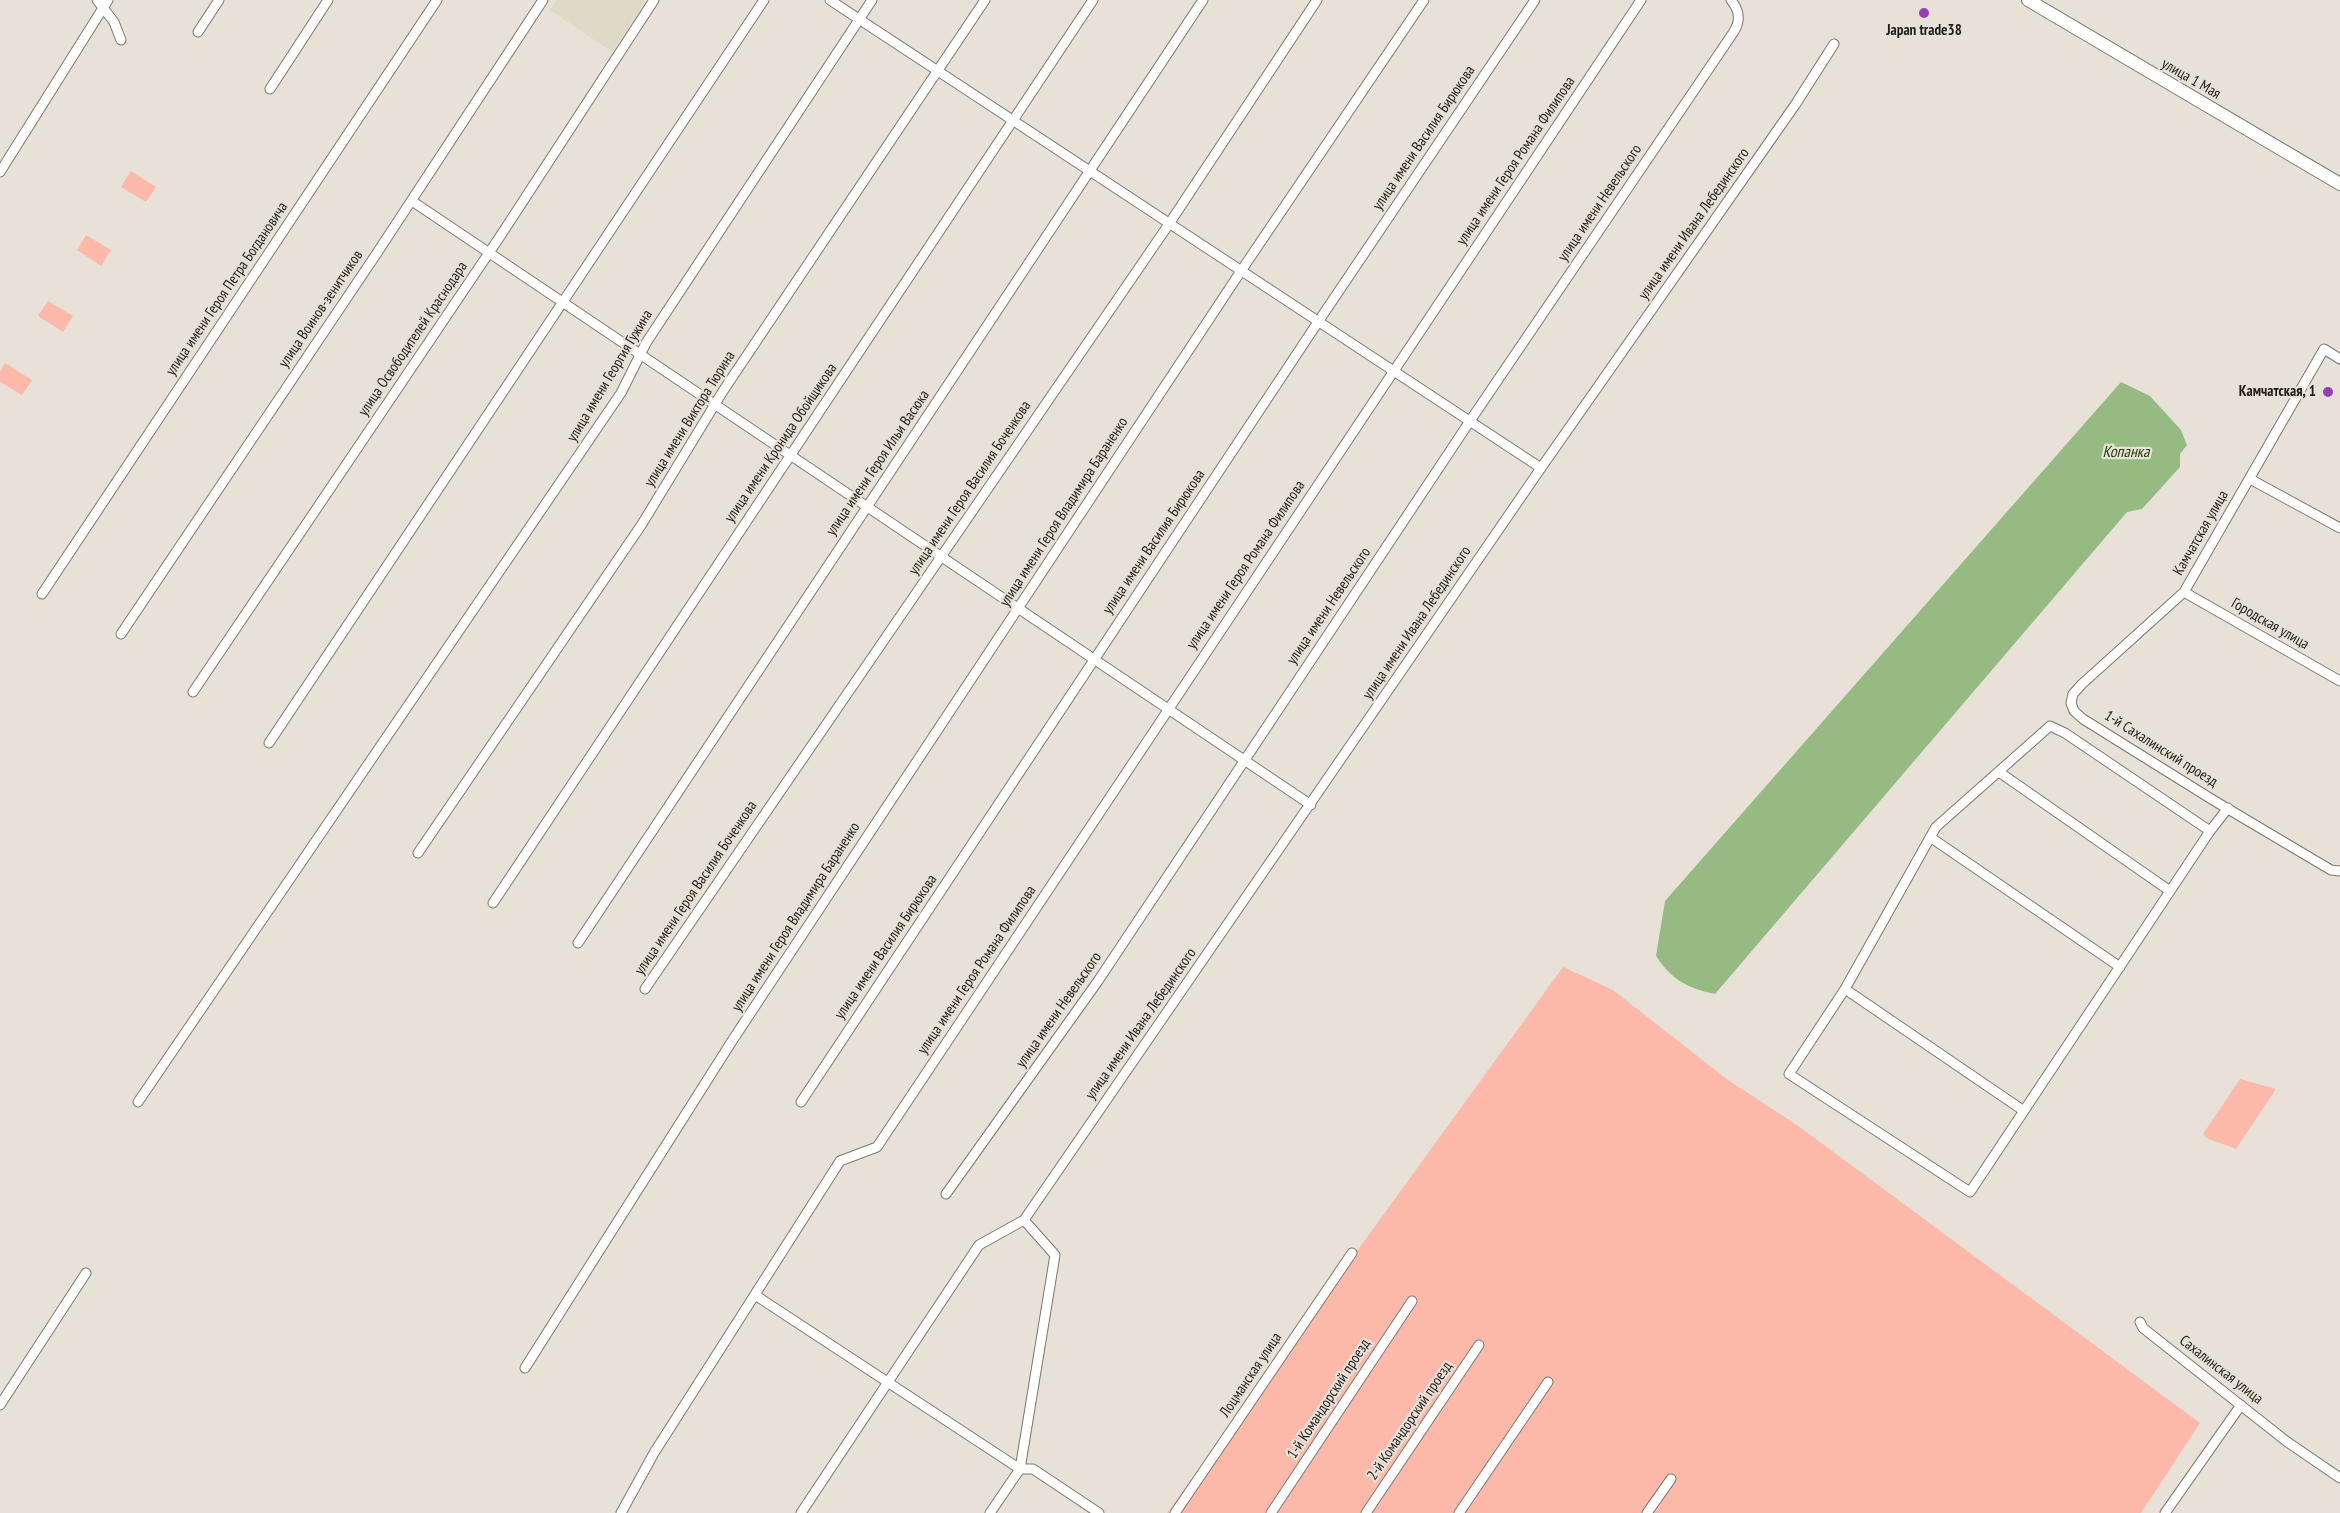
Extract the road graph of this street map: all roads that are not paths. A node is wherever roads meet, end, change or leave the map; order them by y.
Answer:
1 (219, 0) edge
2 (328, 0) edge
3 (437, 0) edge
4 (543, 0) edge
5 (654, 0) edge
6 (764, 0) edge
7 (830, 0) edge
8 (872, 0) edge
9 (986, 0) edge
10 (1093, 0) edge
11 (1203, 0) edge
12 (1317, 0) edge
13 (1424, 0) edge
14 (1535, 0) edge
15 (1641, 0) edge
16 (1731, 0) edge
17 (2028, 0) edge
18 (103, 2) edge
19 (859, 19) junction
20 (198, 32) dead end
21 (121, 40) dead end
22 (1834, 44) dead end
23 (938, 71) junction
24 (270, 89) dead end
25 (1013, 121) junction
26 (1090, 171) junction
27 (0, 172) edge
28 (2340, 184) edge
29 (412, 201) junction
30 (1169, 224) junction
31 (489, 253) junction
32 (1241, 271) junction
33 (563, 303) junction
34 (1318, 322) junction
35 (640, 354) junction
36 (2340, 358) edge
37 (1394, 371) junction
38 (715, 405) junction
39 (1470, 421) junction
40 (790, 455) junction
41 (1541, 468) junction
42 (2250, 479) junction
43 (867, 507) junction
44 (2340, 528) edge
45 (941, 557) junction
46 (2184, 592) junction
47 (42, 594) dead end
48 (1018, 608) junction
49 (121, 634) dead end
50 (1094, 659) junction
51 (2340, 681) edge
52 (193, 692) dead end
53 (2071, 703) joint
54 (1168, 709) junction
55 (269, 743) dead end
56 (1244, 761) junction
57 (1999, 772) junction
58 (1311, 805) junction
59 (2228, 808) junction
60 (2210, 831) junction
61 (1930, 837) junction
62 (418, 854) dead end
63 (2340, 871) edge
64 (2170, 891) junction
65 (493, 903) dead end
66 (578, 943) dead end
67 (2120, 967) junction
68 (645, 989) dead end
69 (1845, 989) junction
70 (138, 1102) dead end
71 (801, 1102) dead end
72 (2024, 1111) junction
73 (946, 1194) dead end
74 (1024, 1220) junction
75 (1352, 1253) dead end
76 (86, 1273) dead end
77 (755, 1295) junction
78 (1412, 1301) dead end
79 (2140, 1322) dead end
80 (1479, 1345) dead end
81 (525, 1368) dead end
82 (889, 1381) junction
83 (1548, 1382) dead end
84 (0, 1405) edge
85 (2241, 1405) junction
86 (1020, 1469) junction
87 (2340, 1478) edge
88 (1671, 1479) dead end
89 (621, 1513) edge
90 (801, 1513) edge
91 (990, 1513) edge
92 (1099, 1513) edge
93 (1175, 1513) edge
94 (1271, 1513) edge
95 (1366, 1513) edge
96 (1459, 1513) edge
97 (1647, 1513) edge
98 (2165, 1513) edge

1 - 20 street
2 - 24 street
3 - 47 street, улица имени Героя Петра Богдановича
4 - 29 street, улица Воинов-зенитчиков
5 - 31 street, улица Освободителей Краснодара
6 - 33 street
7 - 19 street
8 - 19 street, улица имени Георгия Гужина
9 - 23 street, улица имени Виктора Тюрина
10 - 25 street, улица имени Кронида Обойщикова
11 - 26 street, улица имени Героя Ильи Васюка
12 - 30 street, улица имени Героя Василия Боченкова
13 - 32 street, улица имени Героя Владимира Бараненко
14 - 34 street, улица имени Василия Бирюкова
15 - 37 street, улица имени Героя Романа Филипова
16 - 39 street, улица имени Невельского
17 - 28 street, улица 1 Мая
18 - 21 street
18 - 27 street
19 - 23 street
19 - 35 street, улица имени Георгия Гужина
22 - 41 street, улица имени Ивана Лебединского
23 - 25 street
23 - 38 street, улица имени Виктора Тюрина
25 - 26 street
25 - 40 street, улица имени Кронида Обойщикова
26 - 30 street
26 - 43 street, улица имени Героя Ильи Васюка
29 - 31 street
29 - 49 street, улица Воинов-зенитчиков
30 - 32 street
30 - 45 street, улица имени Героя Василия Боченкова
31 - 33 street
31 - 52 street, улица Освободителей Краснодара
32 - 34 street
32 - 48 street, улица имени Героя Владимира Бараненко
33 - 35 street
33 - 55 street
34 - 37 street
34 - 50 street, улица имени Василия Бирюкова
35 - 38 street
35 - 70 street, улица имени Георгия Гужина
36 - 42 street, Камчатская улица
37 - 39 street
37 - 54 street, улица имени Героя Романа Филипова
38 - 40 street
38 - 62 street, улица имени Виктора Тюрина
39 - 41 street
39 - 56 street, улица имени Невельского
40 - 43 street
40 - 65 street, улица имени Кронида Обойщикова
41 - 58 street, улица имени Ивана Лебединского
42 - 44 street
42 - 46 street, Камчатская улица
43 - 45 street
43 - 66 street, улица имени Героя Ильи Васюка
45 - 48 street
45 - 68 street, улица имени Героя Василия Боченкова
46 - 51 street, Городская улица
46 - 53 street, Камчатская улица
48 - 50 street
48 - 81 street, улица имени Героя Владимира Бараненко
50 - 54 street
50 - 71 street, улица имени Василия Бирюкова
53 - 59 street, 1-й Сахалинский проезд
54 - 56 street
54 - 77 street, улица имени Героя Романа Филипова
56 - 58 street
56 - 73 street, улица имени Невельского
57 - 60 street
57 - 61 street
57 - 64 street
58 - 74 street, улица имени Ивана Лебединского
59 - 60 street
59 - 63 street, 1-й Сахалинский проезд
60 - 64 street
61 - 67 street
61 - 69 street
64 - 67 street
67 - 72 street
69 - 72 street
69 - 72 street
74 - 82 street
74 - 86 street
75 - 93 street, Лоцманская улица
76 - 84 street
77 - 82 street
77 - 89 street
78 - 94 street, 1-й Командорский проезд
79 - 85 street, Сахалинская улица
80 - 95 street, 2-й Командорский проезд
82 - 86 street
82 - 90 street
83 - 96 street
85 - 87 street, Сахалинская улица
85 - 98 street
86 - 91 street
86 - 92 street
88 - 97 street

